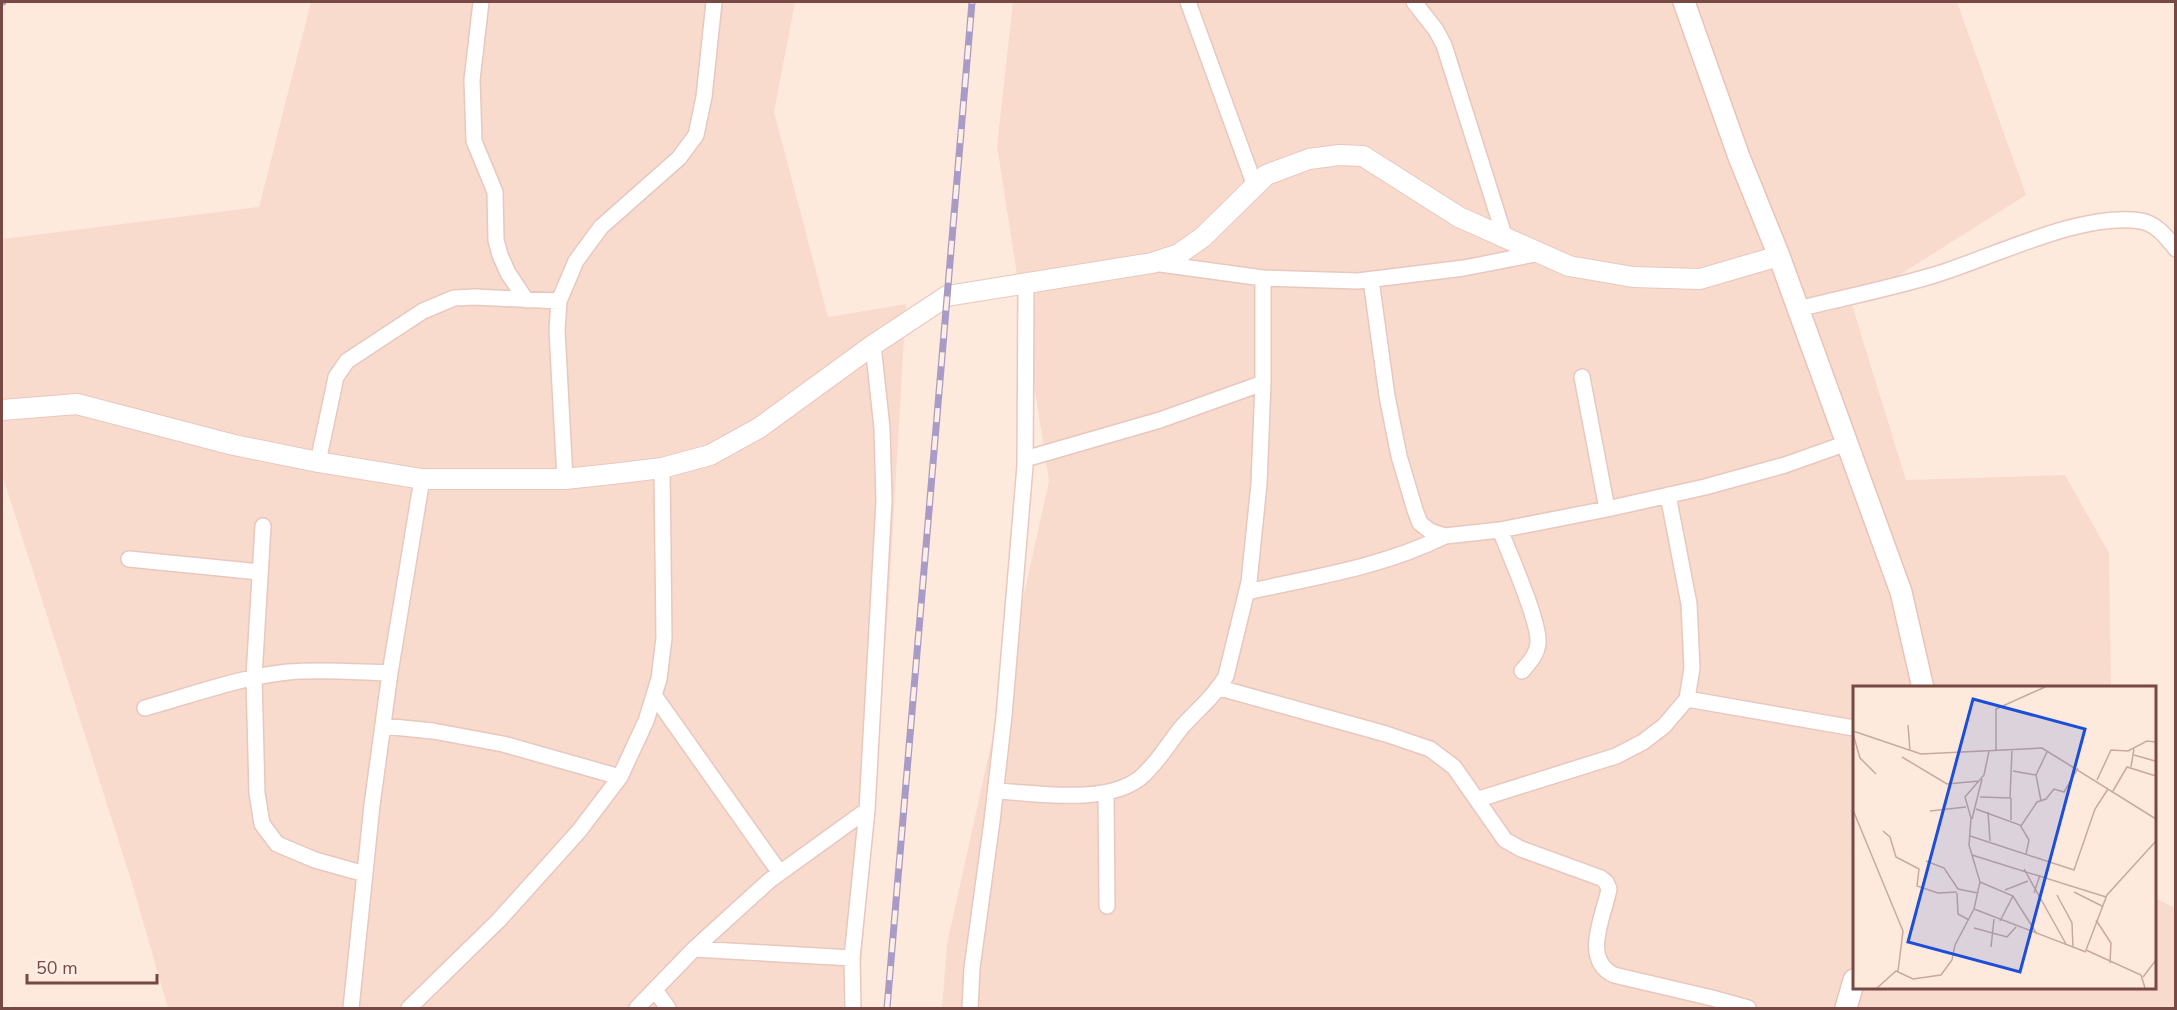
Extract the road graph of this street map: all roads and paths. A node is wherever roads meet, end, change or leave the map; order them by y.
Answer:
1 (481, 2) edge
2 (714, 2) edge
3 (1188, 2) edge
4 (1414, 2) edge
5 (1684, 2) edge
6 (1255, 186) junction
7 (1505, 238) junction
8 (2175, 249) edge
9 (1540, 253) junction
10 (1779, 256) junction
11 (1152, 263) junction
12 (1263, 278) junction
13 (1371, 280) junction
14 (1026, 283) junction
15 (526, 300) junction
16 (559, 302) junction
17 (1798, 309) junction
18 (873, 345) junction
19 (1582, 377) dead end
20 (1263, 383) junction
21 (2, 410) edge
22 (1847, 443) junction
23 (1025, 459) junction
24 (318, 462) junction
25 (662, 468) junction
26 (565, 478) junction
27 (422, 479) junction
28 (1668, 495) junction
29 (1607, 509) junction
30 (263, 526) dead end
31 (1500, 530) junction
32 (1445, 536) junction
33 (129, 559) dead end
34 (260, 572) junction
35 (1247, 592) junction
36 (1522, 671) dead end
37 (390, 673) junction
38 (254, 677) junction
39 (1923, 686) edge
40 (1220, 688) junction
41 (654, 695) junction
42 (1687, 699) junction
43 (145, 708) dead end
44 (382, 726) junction
45 (1853, 728) edge
46 (620, 777) junction
47 (996, 791) junction
48 (1107, 793) junction
49 (1479, 799) junction
50 (867, 810) junction
51 (780, 873) junction
52 (365, 874) junction
53 (1107, 906) dead end
54 (694, 949) junction
55 (852, 958) junction
56 (1853, 984) edge
57 (655, 990) junction
58 (351, 1008) edge
59 (409, 1008) edge
60 (637, 1008) edge
61 (668, 1008) edge
62 (853, 1008) edge
63 (970, 1008) edge
64 (1748, 1008) edge
65 (1846, 1008) edge

1 - 15 street
2 - 16 street
3 - 6 street
4 - 7 street
5 - 10 main road
6 - 7 street
6 - 11 street
7 - 9 street
8 - 17 street
9 - 10 street
9 - 13 street
10 - 17 main road
11 - 12 street
11 - 14 street
12 - 13 street
12 - 20 street
13 - 32 street
14 - 18 street
14 - 23 street
15 - 16 street
15 - 24 street
16 - 26 street
17 - 22 main road
18 - 25 street
18 - 50 street
19 - 29 street
20 - 23 street
20 - 35 street
21 - 24 street
22 - 28 street
22 - 39 main road
23 - 47 street
24 - 27 street
25 - 26 street
25 - 41 street
26 - 27 street
27 - 37 street
28 - 29 street
28 - 42 street
29 - 31 street
30 - 34 street
31 - 32 street
31 - 36 street
32 - 35 street
33 - 34 street
34 - 38 street
35 - 40 street
37 - 38 street
37 - 44 street
38 - 43 street
38 - 52 street
40 - 48 street
40 - 49 street
41 - 46 street
41 - 51 street
42 - 45 street
42 - 49 street
44 - 46 street
44 - 52 street
46 - 59 street
47 - 48 street
47 - 63 street
48 - 53 street
49 - 64 street
50 - 51 street
50 - 55 street
51 - 54 street
52 - 58 street
54 - 55 street
54 - 57 street
55 - 62 street
56 - 65 main road
57 - 60 street
57 - 61 street

